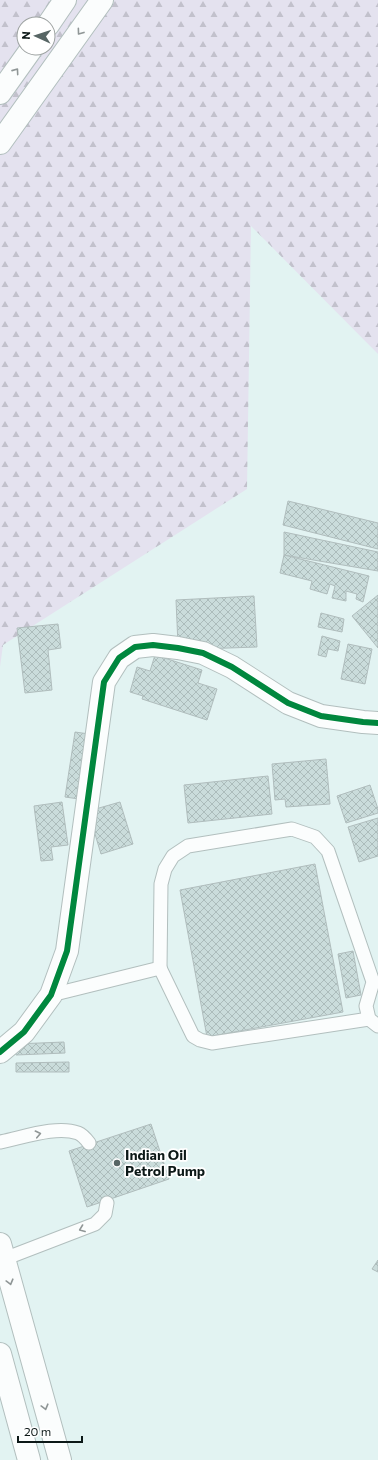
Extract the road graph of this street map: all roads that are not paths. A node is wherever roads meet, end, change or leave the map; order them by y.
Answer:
1 (65, 0) edge
2 (102, 0) edge
3 (54, 16) edge
4 (26, 56) edge
5 (0, 94) edge
6 (0, 143) edge
7 (378, 723) edge
8 (160, 968) junction
9 (376, 981) edge
10 (51, 995) junction
11 (374, 1022) edge
12 (0, 1052) edge
13 (0, 1142) edge
14 (90, 1143) dead end
15 (107, 1203) dead end
16 (2, 1252) edge
17 (0, 1354) edge
18 (29, 1460) edge
19 (60, 1460) edge

1 - 3 street
2 -> 6 street
5 -> 4 street
7 - 10 street
8 - 9 lane
8 - 10 lane
8 - 11 lane
9 - 11 lane
10 - 12 street
13 -> 14 lane
15 -> 16 lane
16 -> 19 street
17 - 18 street

